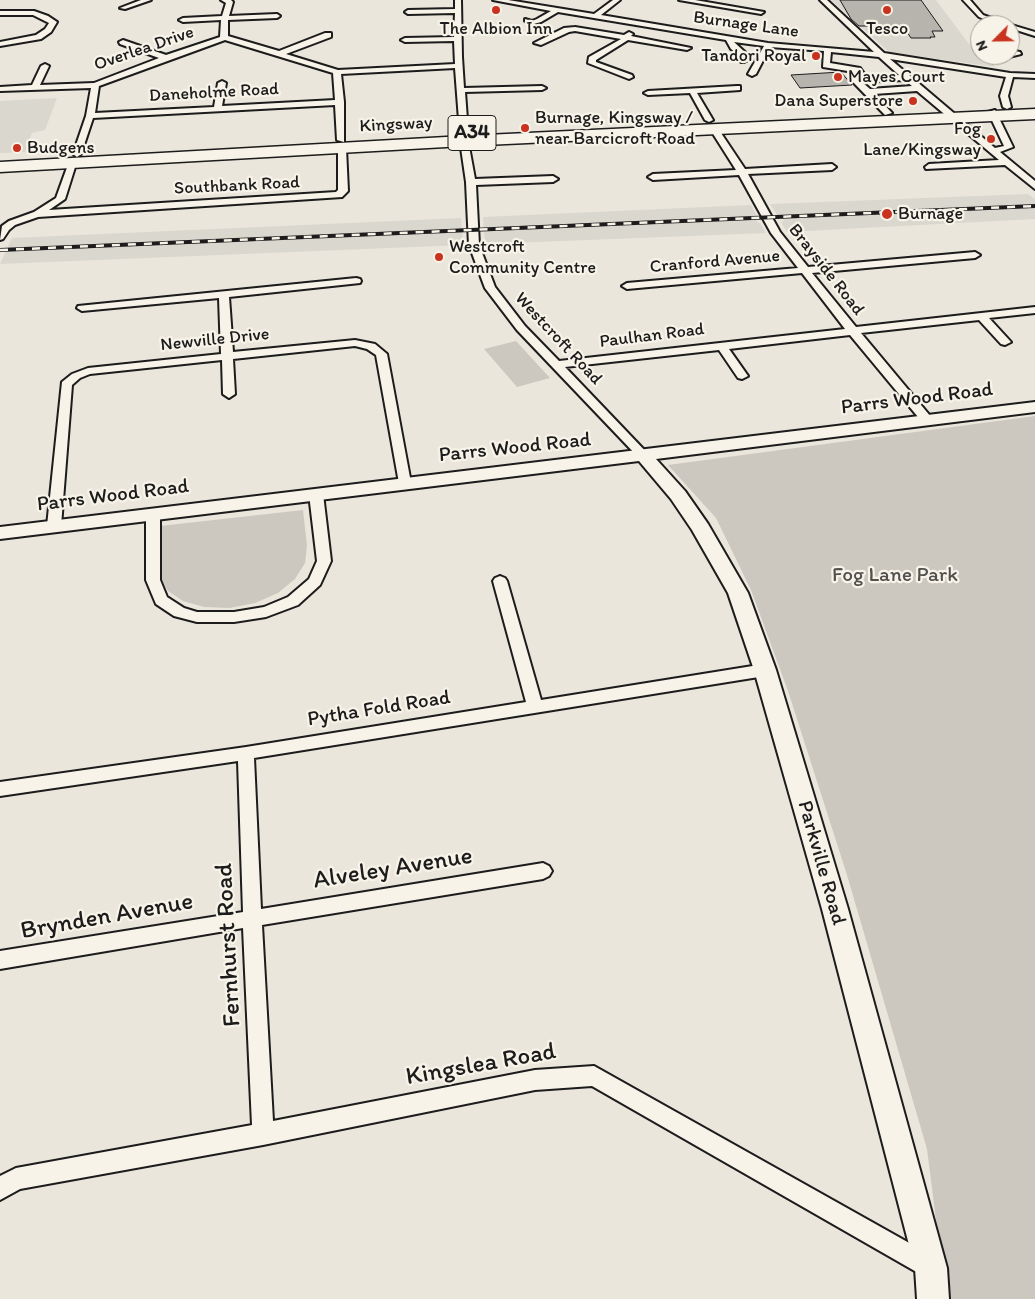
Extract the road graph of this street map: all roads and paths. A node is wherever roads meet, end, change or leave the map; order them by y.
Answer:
1 (148, 0) edge
2 (458, 0) edge
3 (496, 0) edge
4 (617, 0) edge
5 (682, 0) edge
6 (815, 0) edge
7 (824, 0) edge
8 (966, 0) edge
9 (230, 1) edge
10 (123, 8) dead end
11 (457, 11) junction
12 (556, 11) junction
13 (408, 12) dead end
14 (761, 12) dead end
15 (0, 13) edge
16 (980, 15) edge
17 (277, 16) dead end
18 (594, 18) junction
19 (225, 19) junction
20 (183, 20) dead end
21 (526, 20) dead end
22 (639, 25) junction
23 (1020, 31) edge
24 (1035, 34) edge
25 (328, 35) dead end
26 (625, 37) junction
27 (224, 38) junction
28 (457, 39) junction
29 (730, 39) junction
30 (405, 40) dead end
31 (123, 42) dead end
32 (868, 42) junction
33 (538, 43) dead end
34 (0, 44) edge
35 (768, 45) junction
36 (688, 48) dead end
37 (828, 49) junction
38 (845, 51) junction
39 (281, 53) junction
40 (882, 55) junction
41 (166, 58) junction
42 (744, 60) dead end
43 (45, 66) dead end
44 (459, 66) junction
45 (337, 72) junction
46 (752, 74) dead end
47 (1010, 75) junction
48 (1035, 76) edge
49 (629, 77) dead end
50 (907, 77) junction
51 (865, 80) junction
52 (222, 83) dead end
53 (95, 84) junction
54 (36, 87) junction
55 (542, 88) dead end
56 (736, 88) dead end
57 (920, 88) junction
58 (0, 89) edge
59 (460, 90) junction
60 (692, 90) junction
61 (867, 92) junction
62 (648, 93) dead end
63 (340, 102) junction
64 (1035, 106) edge
65 (217, 110) junction
66 (1035, 112) edge
67 (888, 113) junction
68 (949, 113) junction
69 (90, 116) junction
70 (837, 116) junction
71 (996, 118) junction
72 (711, 125) junction
73 (969, 130) junction
74 (979, 130) dead end
75 (464, 137) junction
76 (342, 144) junction
77 (992, 151) junction
78 (0, 158) edge
79 (74, 159) junction
80 (1006, 162) junction
81 (0, 167) edge
82 (832, 167) dead end
83 (929, 167) dead end
84 (742, 172) junction
85 (1035, 175) edge
86 (653, 176) dead end
87 (1023, 176) junction
88 (553, 179) dead end
89 (471, 182) junction
90 (1035, 186) edge
91 (60, 199) junction
92 (87, 211) junction
93 (38, 214) junction
94 (0, 237) edge
95 (975, 255) dead end
96 (806, 270) junction
97 (356, 281) dead end
98 (627, 286) dead end
99 (224, 294) junction
100 (82, 308) dead end
101 (1035, 310) edge
102 (981, 316) junction
103 (853, 331) junction
104 (1005, 342) dead end
105 (722, 345) junction
106 (228, 356) junction
107 (557, 365) junction
108 (742, 376) dead end
109 (229, 394) dead end
110 (1035, 407) edge
111 (927, 420) junction
112 (644, 456) junction
113 (405, 483) junction
114 (316, 494) junction
115 (153, 514) junction
116 (54, 526) junction
117 (0, 533) edge
118 (500, 581) dead end
119 (765, 670) junction
120 (535, 705) junction
121 (246, 752) junction
122 (0, 788) edge
123 (542, 870) dead end
124 (252, 918) junction
125 (0, 960) edge
126 (263, 1134) junction
127 (0, 1189) edge
128 (931, 1268) junction
129 (933, 1299) edge

1 - 10 street
2 - 11 street, Westcroft Road
3 - 12 street, Burnage Lane
4 - 18 street
5 - 14 street
6 - 7 street
7 - 32 street
8 - 16 street
9 - 19 street, Overlea Drive
11 - 13 street
11 - 28 street, Westcroft Road
12 - 18 street, Burnage Lane
12 - 21 street
15 - 34 street
17 - 19 street
18 - 22 street, Burnage Lane
19 - 20 street
19 - 27 street, Overlea Drive
22 - 26 street
22 - 29 street, Burnage Lane
23 - 24 street
25 - 39 street
26 - 33 street
26 - 36 street
26 - 49 street
27 - 39 street
27 - 41 street, Overlea Drive
28 - 30 street
28 - 44 street, Westcroft Road
29 - 35 street, Burnage Lane
29 - 42 street
31 - 41 street
32 - 38 street, Burnage Lane
32 - 40 street
35 - 37 street, Burnage Lane
35 - 46 street
37 - 38 street, Burnage Lane
37 - 51 street
38 - 40 street, Burnage Lane
39 - 45 street
40 - 47 street, Burnage Lane
40 - 50 street
41 - 53 street, Overlea Drive
43 - 54 street
44 - 45 street
44 - 59 street, Westcroft Road
45 - 63 street
47 - 48 street, Burnage Lane
47 - 71 street
50 - 51 street
50 - 57 street
51 - 61 street
52 - 65 street
53 - 54 street, Overlea Drive
53 - 69 street
54 - 58 street, Overlea Drive
55 - 59 street
56 - 60 street
57 - 61 street
57 - 68 street
59 - 75 street, Westcroft Road
60 - 62 street
60 - 72 street, Brayside Road
61 - 67 street
63 - 65 street, Daneholme Road
63 - 76 street
64 - 71 highway, Kingsway / A34
65 - 69 street, Daneholme Road
66 - 71 highway, Kingsway / A34
67 - 68 highway, Kingsway / A34
67 - 70 highway, Kingsway / A34
68 - 70 highway
68 - 71 highway, Kingsway / A34
68 - 72 highway, Kingsway / A34
68 - 73 street
69 - 79 street
70 - 72 highway, Kingsway / A34
71 - 77 street
72 - 75 highway, Kingsway / A34
72 - 84 street, Brayside Road
73 - 74 street
73 - 77 street
75 - 76 highway, Kingsway / A34
75 - 89 street, Westcroft Road
76 - 79 highway, Kingsway / A34
76 - 92 street, Southbank Road
77 - 80 street
78 - 79 highway, Kingsway / A34
79 - 81 highway, Kingsway / A34
79 - 91 street
80 - 83 street
80 - 87 street
82 - 84 street
84 - 86 street
84 - 96 street, Brayside Road
85 - 87 street
87 - 90 street
88 - 89 street
89 - 107 street, Westcroft Road
91 - 92 street, Southbank Road
91 - 93 street
92 - 93 street, Southbank Road
93 - 94 street
95 - 96 street, Cranford Avenue
96 - 98 street, Cranford Avenue
96 - 103 street, Brayside Road
97 - 99 street
99 - 100 street
99 - 106 street
101 - 102 street, Paulhan Road
102 - 103 street, Paulhan Road
102 - 104 street
103 - 105 street, Paulhan Road
103 - 111 street, Brayside Road
105 - 107 street, Paulhan Road
105 - 108 street, Paulhan Road
106 - 109 street
106 - 113 street, Newville Drive
106 - 116 street, Newville Drive
107 - 112 street, Westcroft Road
110 - 111 street, Parrs Wood Road
111 - 112 street, Parrs Wood Road
112 - 113 street, Parrs Wood Road
112 - 119 street, Parkville Road
113 - 114 street, Parrs Wood Road
114 - 115 street, Parrs Wood Road
114 - 115 street
115 - 116 street, Parrs Wood Road
116 - 117 street, Parrs Wood Road
118 - 120 street
119 - 120 street, Pytha Fold Road
119 - 128 street, Parkville Road
120 - 121 street, Pytha Fold Road
121 - 122 street, Pytha Fold Road
121 - 124 street, Fernhurst Road
123 - 124 street, Alveley Avenue
124 - 125 street, Brynden Avenue
124 - 126 street, Fernhurst Road
126 - 127 street, Kingslea Road
126 - 128 street, Kingslea Road
128 - 129 street, Parkville Road

